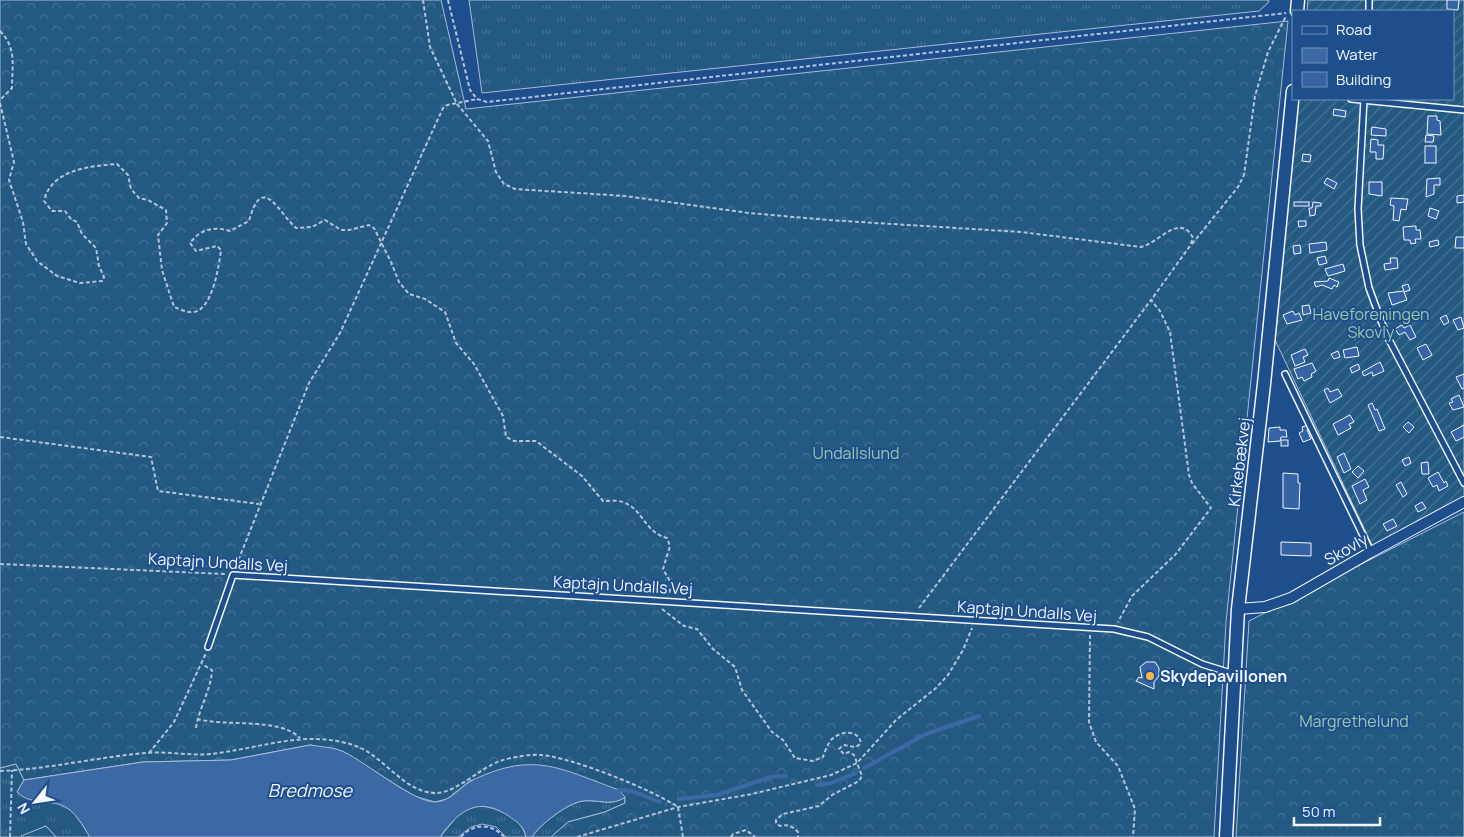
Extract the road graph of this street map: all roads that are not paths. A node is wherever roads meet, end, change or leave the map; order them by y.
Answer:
1 (1292, 100) edge
2 (1363, 100) edge
3 (1464, 110) edge
4 (1285, 374) dead end
5 (1464, 483) edge
6 (1464, 502) edge
7 (1371, 552) junction
8 (1238, 609) junction
9 (208, 647) road end
10 (1235, 674) junction
11 (1226, 837) edge

1 - 8 street, Kirkebækvej
2 - 3 lane
2 - 5 lane
4 - 7 lane
6 - 7 street, Skovly
7 - 8 street, Skovly
8 - 10 street, Kirkebækvej
9 - 10 lane, Kaptajn Undalls Vej
10 - 11 street, Kirkebækvej

